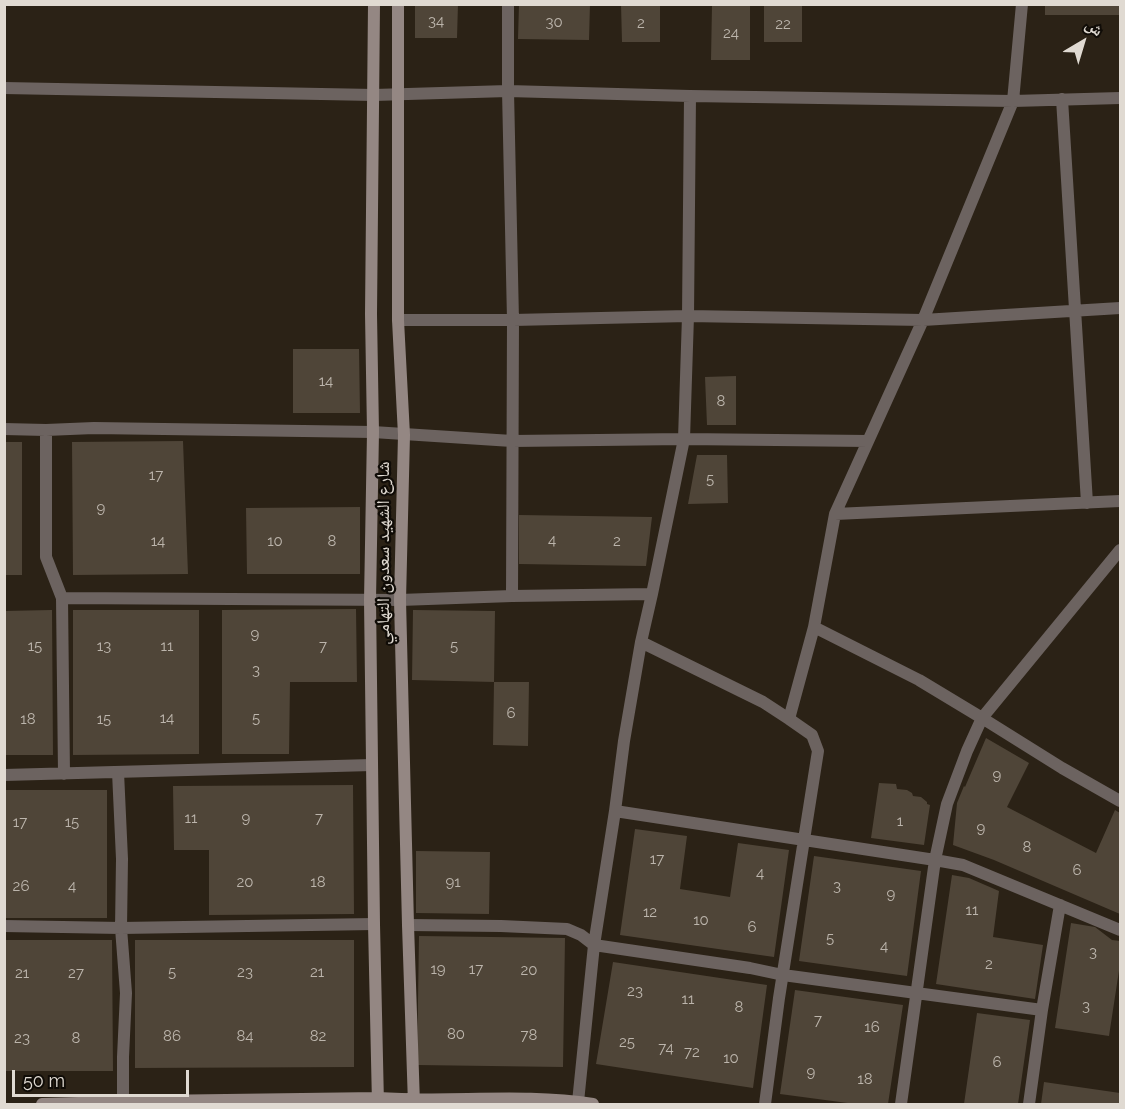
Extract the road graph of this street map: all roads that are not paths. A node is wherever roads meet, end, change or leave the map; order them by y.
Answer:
1 (374, 4) edge
2 (398, 4) edge
3 (508, 4) edge
4 (1022, 4) edge
5 (4, 88) edge
6 (508, 91) junction
7 (374, 95) junction
8 (398, 95) junction
9 (690, 96) junction
10 (1120, 98) edge
11 (1062, 99) junction
12 (1013, 101) junction
13 (1120, 308) edge
14 (1075, 311) junction
15 (688, 316) junction
16 (398, 320) junction
17 (513, 320) junction
18 (923, 320) junction
19 (4, 429) edge
20 (46, 430) junction
21 (373, 432) junction
22 (404, 435) junction
23 (684, 440) junction
24 (512, 441) junction
25 (868, 441) junction
26 (1120, 501) edge
27 (1087, 503) junction
28 (835, 514) junction
29 (1120, 550) edge
30 (652, 594) junction
31 (512, 596) junction
32 (62, 598) junction
33 (370, 600) junction
34 (400, 600) junction
35 (814, 627) junction
36 (641, 642) junction
37 (982, 718) junction
38 (789, 719) junction
39 (372, 765) junction
40 (118, 772) junction
41 (64, 774) junction
42 (4, 775) edge
43 (1120, 801) edge
44 (615, 811) junction
45 (804, 840) junction
46 (934, 860) junction
47 (1060, 905) junction
48 (374, 924) junction
49 (408, 925) junction
50 (4, 926) edge
51 (121, 928) junction
52 (1120, 930) edge
53 (594, 945) junction
54 (783, 975) junction
55 (916, 993) junction
56 (1042, 1010) junction
57 (378, 1101) edge
58 (123, 1102) junction
59 (578, 1102) junction
60 (414, 1103) edge
61 (42, 1104) edge
62 (593, 1104) edge
63 (765, 1104) edge
64 (901, 1104) edge
65 (1029, 1104) edge

1 - 7 street, شارع الشهيد سعدون التهامي
2 - 8 street, شارع الشهيد سعدون التهامي
3 - 6 street
4 - 12 street
5 - 7 street
6 - 8 street
6 - 9 street
6 - 17 street
7 - 8 street
7 - 21 street, شارع الشهيد سعدون التهامي
8 - 16 street, شارع الشهيد سعدون التهامي
9 - 12 street
9 - 15 street
10 - 11 street
11 - 12 street
11 - 14 street
12 - 18 street
13 - 14 street
14 - 18 street
14 - 27 street
15 - 17 street
15 - 18 street
15 - 23 street
16 - 17 street
16 - 22 street, شارع الشهيد سعدون التهامي
17 - 24 street
18 - 25 street
19 - 20 street
20 - 21 street
20 - 32 street
21 - 22 street
21 - 33 street, شارع الشهيد سعدون التهامي
22 - 24 street
22 - 34 street, شارع الشهيد سعدون التهامي
23 - 24 street
23 - 25 street
23 - 30 street
24 - 31 street
25 - 28 street
26 - 27 street
27 - 28 street
28 - 35 street
29 - 37 street
30 - 31 street
30 - 36 street
31 - 34 street
32 - 33 street
32 - 41 street
33 - 34 street
33 - 39 street, شارع الشهيد سعدون التهامي
34 - 49 street, شارع الشهيد سعدون التهامي
35 - 37 street
35 - 38 street
36 - 38 street
36 - 44 street
37 - 43 street
37 - 46 street
38 - 45 street
39 - 40 street
39 - 48 street, شارع الشهيد سعدون التهامي
40 - 41 street
40 - 51 street
41 - 42 street
44 - 45 street
44 - 53 street
45 - 46 street
45 - 54 street
46 - 47 street
46 - 55 street
47 - 52 street
47 - 56 street
48 - 51 street
48 - 57 street, شارع الشهيد سعدون التهامي
49 - 53 street
49 - 60 street, شارع الشهيد سعدون التهامي
50 - 51 street
51 - 58 street
53 - 54 street
53 - 59 street
54 - 55 street
54 - 63 street
55 - 56 street
55 - 64 street
56 - 65 street
57 - 58 street
57 - 60 street
58 - 61 street
59 - 60 street
59 - 62 street

